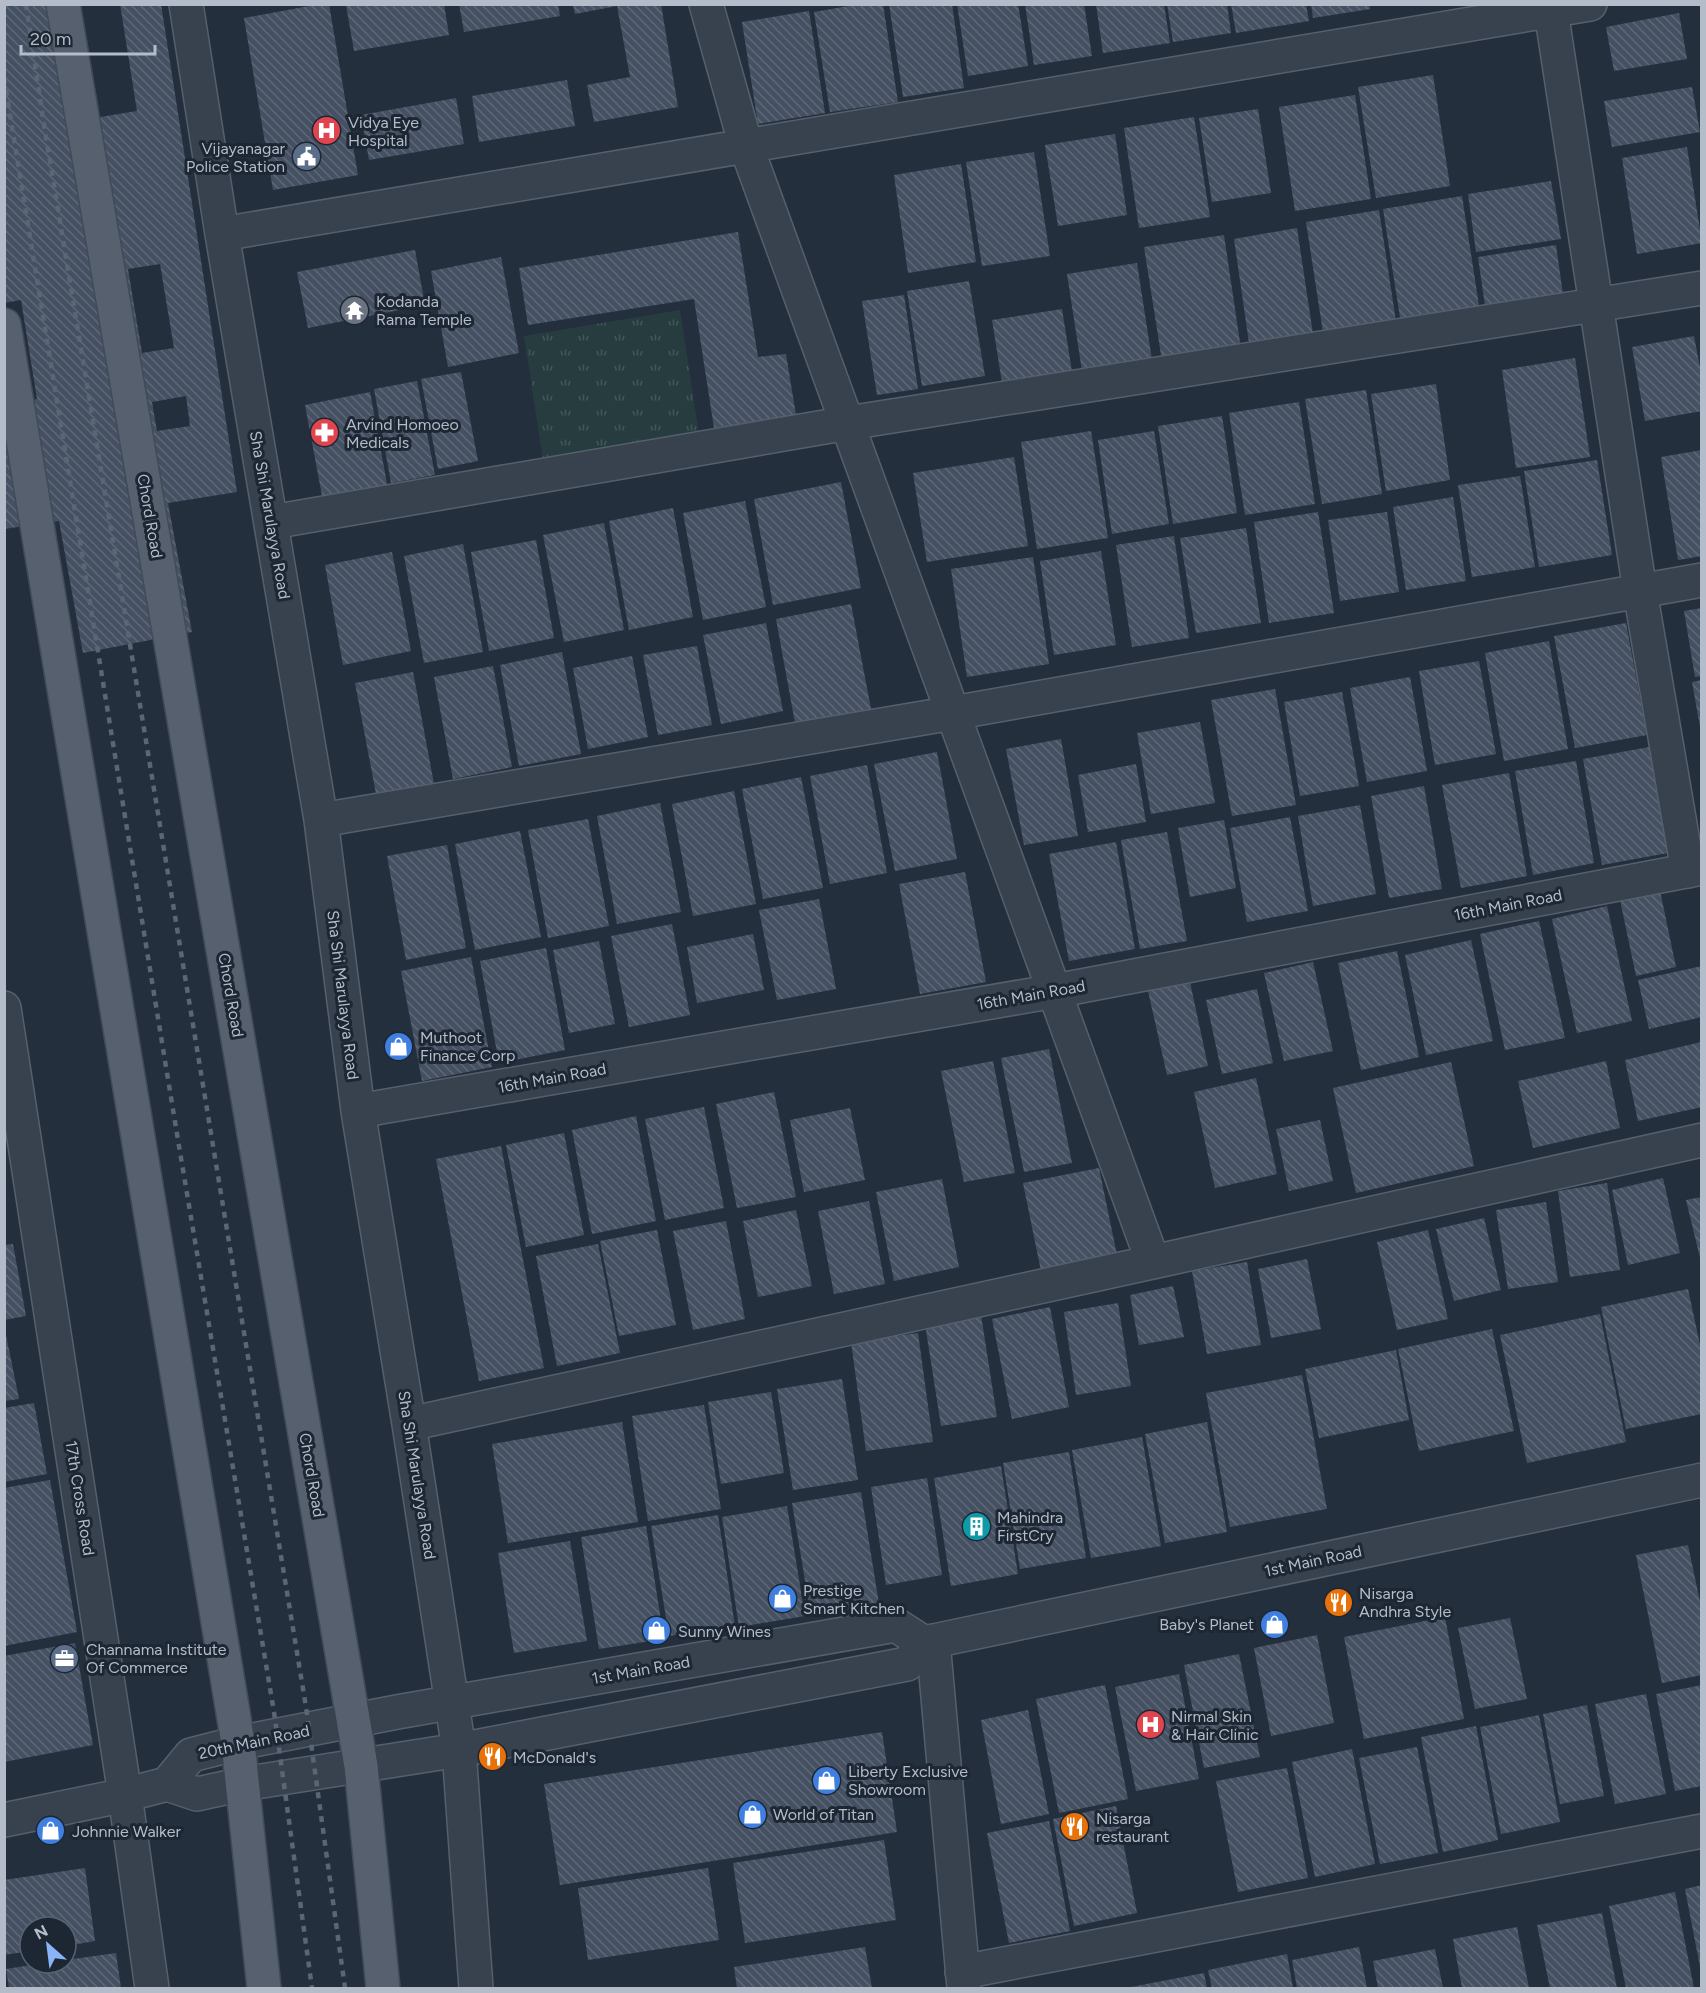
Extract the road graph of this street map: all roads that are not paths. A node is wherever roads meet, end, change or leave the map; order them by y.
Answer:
1 (63, 4) edge
2 (186, 4) edge
3 (706, 4) edge
4 (1590, 4) edge
5 (1551, 11) junction
6 (746, 146) junction
7 (222, 234) junction
8 (1701, 288) edge
9 (1595, 304) junction
10 (4, 324) edge
11 (848, 423) junction
12 (272, 522) junction
13 (1701, 580) edge
14 (1640, 591) junction
15 (953, 713) junction
16 (321, 819) junction
17 (1695, 869) edge
18 (1054, 991) junction
19 (4, 1008) edge
20 (358, 1111) junction
21 (1701, 1140) edge
22 (1153, 1262) junction
23 (409, 1424) junction
24 (1701, 1480) edge
25 (928, 1642) junction
26 (452, 1704) junction
27 (354, 1721) junction
28 (238, 1743) junction
29 (459, 1750) junction
30 (361, 1766) junction
31 (166, 1784) junction
32 (243, 1784) junction
33 (126, 1795) junction
34 (4, 1821) edge
35 (1701, 1831) edge
36 (963, 1980) edge
37 (152, 1989) edge
38 (264, 1989) edge
39 (383, 1989) edge
40 (476, 1989) edge

1 - 27 main road, Chord Road
2 - 7 street, Sha Shi Marulayya Road
3 - 6 street
4 - 5 street
5 - 6 street
5 - 9 street
6 - 7 street
6 - 11 street
7 - 12 street, Sha Shi Marulayya Road
8 - 9 street
9 - 11 street
9 - 14 street
10 - 28 main road
11 - 12 street
11 - 15 street
12 - 16 street, Sha Shi Marulayya Road
13 - 14 street
14 - 15 street
14 - 17 street
15 - 16 street
15 - 18 street
16 - 20 street, Sha Shi Marulayya Road
17 - 18 street, 16th Main Road
18 - 20 street, 16th Main Road
18 - 22 street
19 - 33 street, 17th Cross Road
20 - 23 street, Sha Shi Marulayya Road
21 - 22 street
22 - 23 street
23 - 26 street, Sha Shi Marulayya Road
24 - 25 street, 1st Main Road
25 - 26 street, 1st Main Road
25 - 29 street
25 - 36 street
26 - 27 street, 1st Main Road
26 - 29 street, Sha Shi Marulayya Road
27 - 28 street, 20th Main Road
27 - 30 main road, Chord Road
28 - 31 street, 20th Main Road
28 - 32 main road
29 - 30 street
29 - 40 street, Sha Shi Marulayya Road
30 - 32 street
30 - 39 main road, Chord Road
31 - 32 street
31 - 33 street
32 - 38 main road
33 - 34 street
33 - 37 street, 17th Cross Road
35 - 36 street

